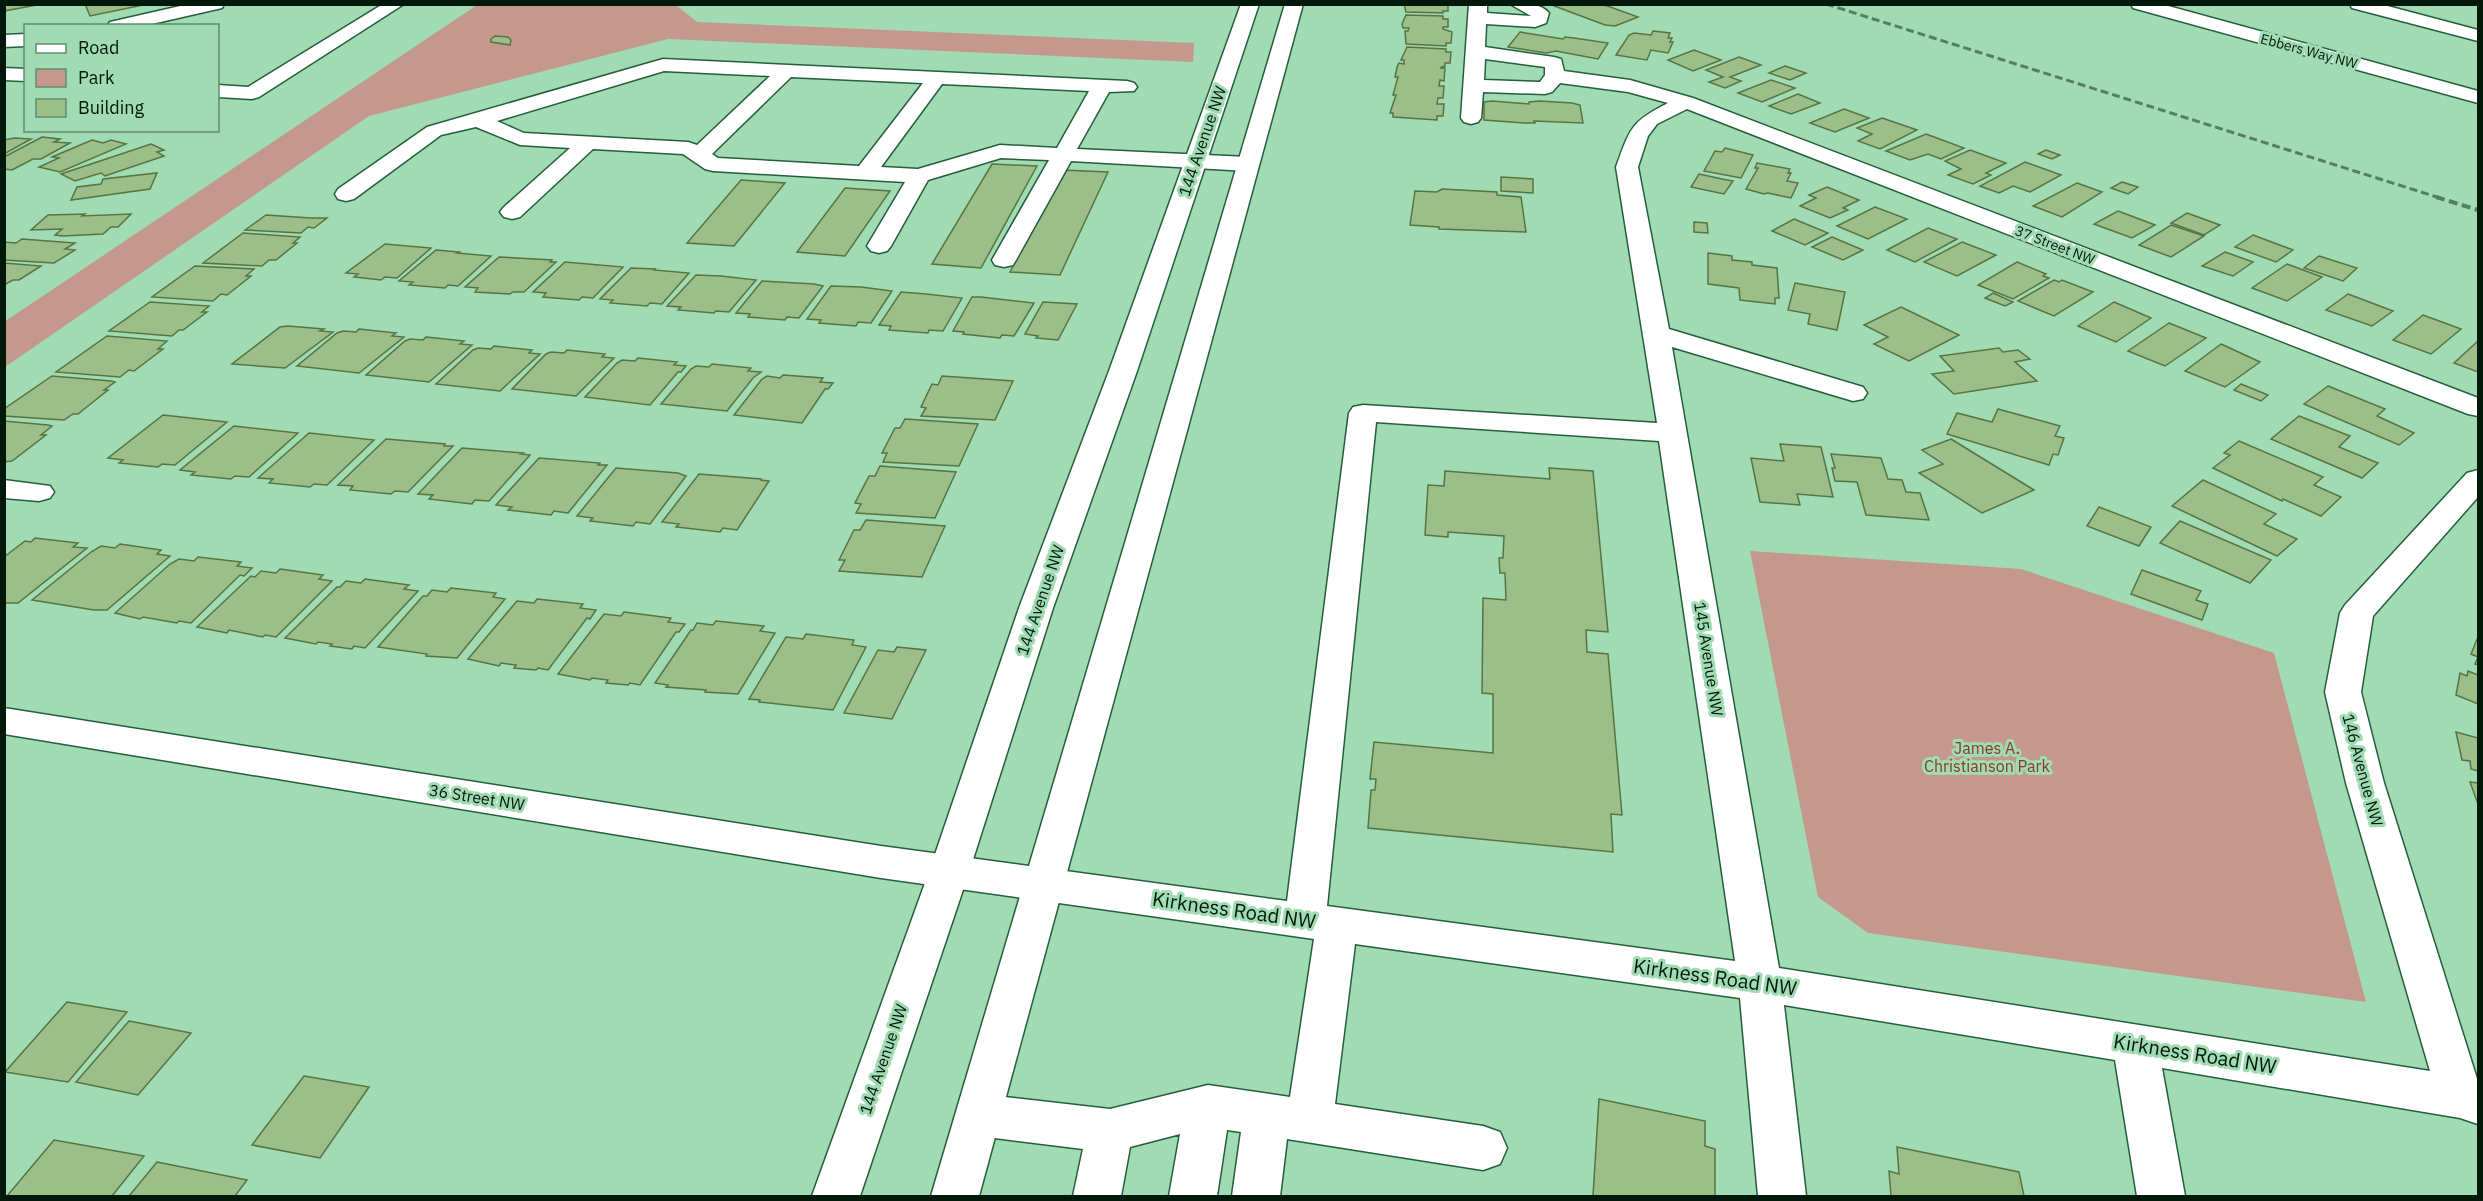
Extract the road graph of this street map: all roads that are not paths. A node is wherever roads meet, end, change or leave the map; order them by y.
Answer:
1 (396, 4) edge
2 (1250, 4) edge
3 (1294, 4) edge
4 (1518, 4) edge
5 (2139, 4) edge
6 (2358, 4) edge
7 (218, 5) edge
8 (1478, 11) edge
9 (127, 24) edge
10 (2478, 36) edge
11 (24, 40) edge
12 (4, 41) edge
13 (1477, 52) junction
14 (786, 71) junction
15 (4, 74) edge
16 (24, 75) edge
17 (1555, 76) junction
18 (937, 78) junction
19 (1102, 86) junction
20 (1474, 86) junction
21 (1127, 87) dead end
22 (219, 91) edge
23 (2478, 97) edge
24 (1686, 102) junction
25 (1471, 118) dead end
26 (478, 120) junction
27 (590, 142) junction
28 (1062, 154) junction
29 (699, 155) junction
30 (1195, 161) junction
31 (1248, 164) junction
32 (865, 172) junction
33 (919, 176) junction
34 (346, 194) dead end
35 (512, 212) dead end
36 (879, 246) dead end
37 (1004, 260) dead end
38 (1657, 334) junction
39 (1853, 393) dead end
40 (2478, 408) edge
41 (1673, 433) junction
42 (2478, 479) edge
43 (4, 489) edge
44 (39, 492) dead end
45 (4, 721) edge
46 (949, 872) junction
47 (1044, 883) junction
48 (1321, 922) junction
49 (1760, 983) junction
50 (2135, 1044) junction
51 (2469, 1100) edge
52 (1208, 1106) junction
53 (979, 1114) junction
54 (1289, 1118) junction
55 (1110, 1131) junction
56 (1483, 1148) dead end
57 (836, 1197) edge
58 (955, 1197) edge
59 (1097, 1197) edge
60 (1193, 1197) edge
61 (1256, 1197) edge
62 (1782, 1197) edge
63 (2161, 1197) edge

1 - 22 street
2 - 30 street, 144 Avenue NW
3 - 31 street
4 - 8 street
5 - 23 street, Ebbers Way NW
6 - 10 street
7 - 9 street
8 - 13 street
11 - 12 street
13 - 17 street
13 - 20 street
14 - 18 street
14 - 26 street
14 - 29 street
15 - 16 street
17 - 20 street
17 - 24 street, 37 Street NW
18 - 19 street
18 - 32 street
19 - 21 street
19 - 28 street
20 - 25 street
24 - 38 street, 145 Avenue NW
24 - 40 street, 37 Street NW
26 - 27 street
26 - 34 street
27 - 29 street
27 - 35 street
28 - 30 street
28 - 33 street
28 - 37 street
29 - 32 street
30 - 31 street
30 - 46 street, 144 Avenue NW
31 - 47 street
32 - 33 street
33 - 36 street
38 - 39 street
38 - 41 street, 145 Avenue NW
41 - 48 street
41 - 49 street, 145 Avenue NW
42 - 51 street, 146 Avenue NW
43 - 44 street
45 - 46 street, 36 Street NW
46 - 47 street, Kirkness Road NW
46 - 57 street, 144 Avenue NW
47 - 48 street, Kirkness Road NW
47 - 53 street
48 - 49 street, Kirkness Road NW
48 - 54 street
49 - 50 street, Kirkness Road NW
49 - 62 street, 145 Avenue NW
50 - 51 street, Kirkness Road NW
50 - 63 street
52 - 54 street
52 - 55 street
52 - 60 street
53 - 55 street
53 - 58 street
54 - 56 street
54 - 61 street
55 - 59 street

